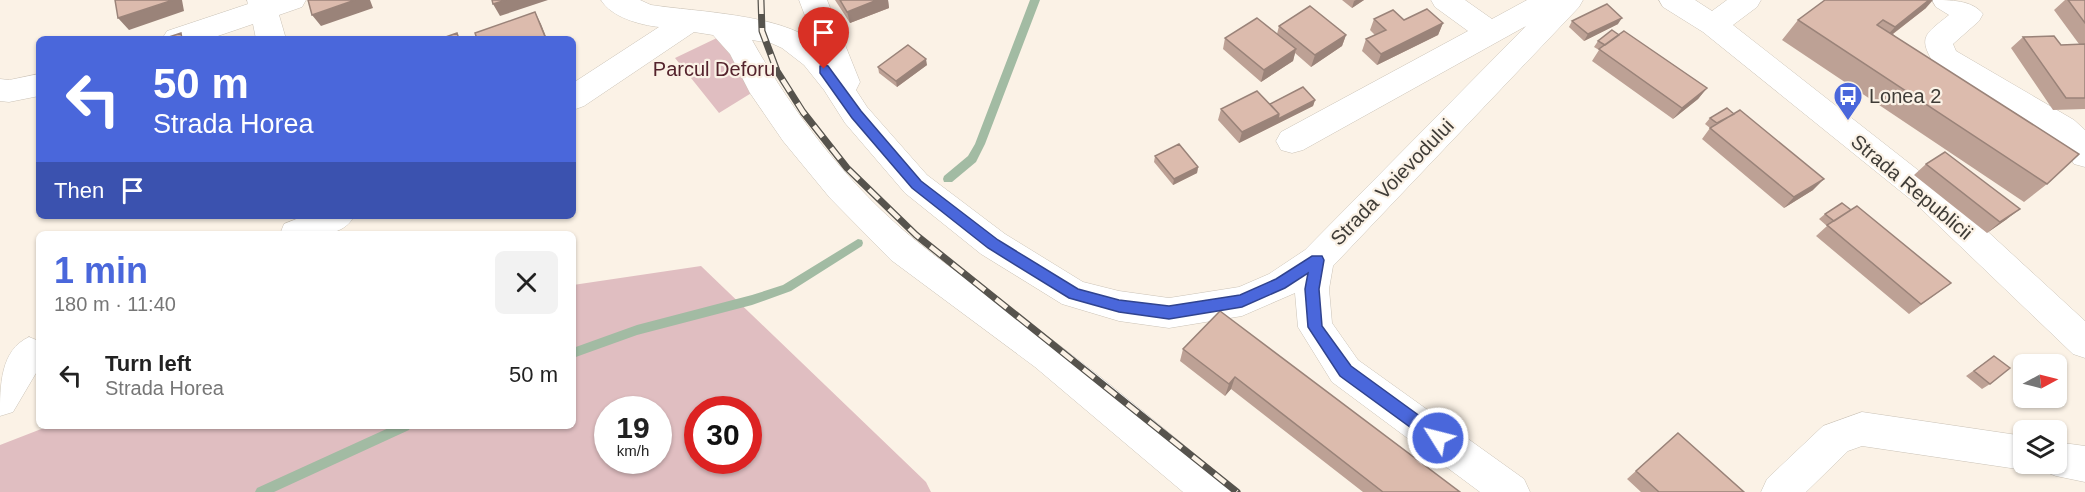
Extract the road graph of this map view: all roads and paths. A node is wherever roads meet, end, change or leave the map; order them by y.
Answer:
1 (292, 0) edge
2 (615, 0) edge
3 (813, 0) edge
4 (1446, 0) edge
5 (1550, 0) edge
6 (1569, 0) edge
7 (1672, 0) edge
8 (1747, 0) edge
9 (262, 5) edge
10 (1967, 5) edge
11 (704, 23) junction
12 (1713, 26) junction
13 (1491, 33) junction
14 (184, 36) edge
15 (270, 36) edge
16 (36, 86) edge
17 (0, 90) edge
18 (576, 96) edge
19 (856, 115) junction
20 (1292, 141) dead end
21 (2085, 155) edge
22 (1317, 260) junction
23 (2085, 343) edge
24 (23, 355) edge
25 (0, 400) edge
26 (2013, 451) edge
27 (2067, 461) edge
28 (2085, 464) edge
29 (1212, 492) edge
30 (1512, 492) edge
31 (1779, 492) edge

1 - 9 street
2 - 11 street
3 - 19 street
4 - 13 street
5 - 13 street
6 - 22 street, Strada Voievodului
7 - 12 street, Strada Republicii
8 - 12 street
9 - 14 street
9 - 15 street
10 - 21 street
11 - 18 street
11 - 19 street
11 - 29 street
12 - 23 street, Strada Republicii
13 - 20 street
16 - 17 street
19 - 22 street
22 - 30 street, Strada Voievodului
24 - 25 street
26 - 31 street
27 - 28 street

